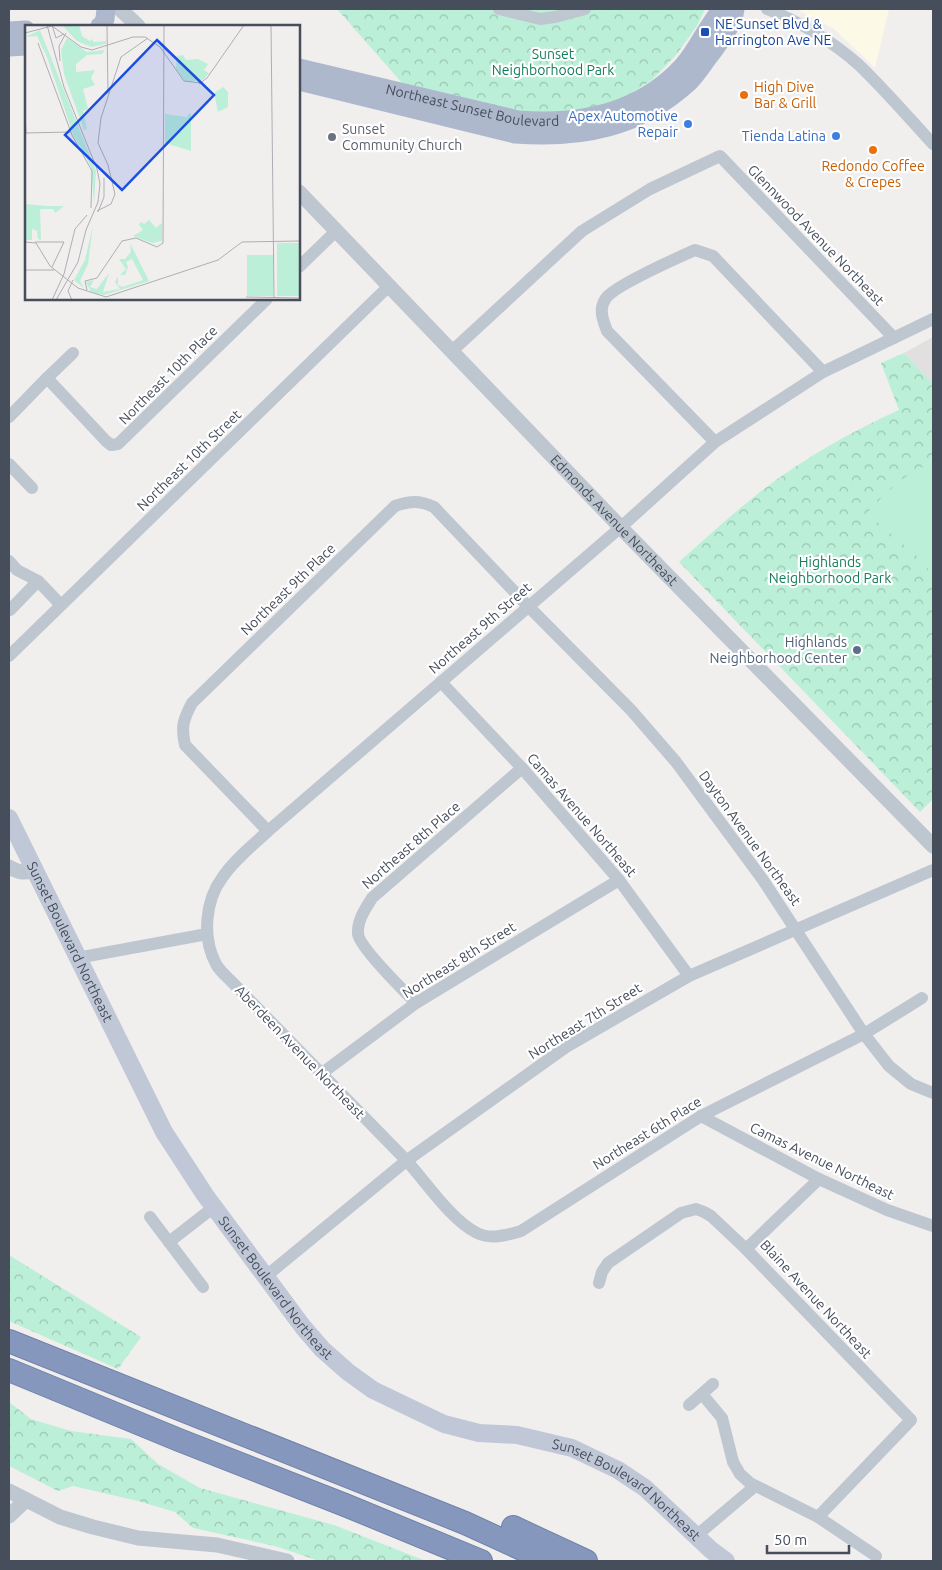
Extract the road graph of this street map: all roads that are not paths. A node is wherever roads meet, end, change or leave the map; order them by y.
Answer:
1 (106, 9) edge
2 (120, 9) edge
3 (499, 9) edge
4 (585, 9) edge
5 (722, 9) edge
6 (734, 9) edge
7 (767, 9) edge
8 (102, 25) edge
9 (137, 25) edge
10 (25, 30) edge
11 (9, 31) edge
12 (25, 46) edge
13 (9, 47) edge
14 (300, 68) edge
15 (674, 76) junction
16 (300, 81) edge
17 (644, 113) junction
18 (933, 144) edge
19 (300, 193) edge
20 (336, 230) junction
21 (300, 267) edge
22 (390, 286) junction
23 (266, 300) edge
24 (933, 319) edge
25 (894, 338) junction
26 (452, 351) junction
27 (73, 353) dead end
28 (823, 372) junction
29 (47, 378) junction
30 (9, 418) edge
31 (715, 442) junction
32 (9, 464) edge
33 (32, 488) dead end
34 (621, 527) junction
35 (9, 562) edge
36 (38, 582) junction
37 (62, 605) junction
38 (528, 606) junction
39 (10, 610) edge
40 (9, 656) edge
41 (441, 682) junction
42 (522, 768) junction
43 (9, 818) edge
44 (268, 831) junction
45 (933, 846) edge
46 (9, 867) edge
47 (34, 870) junction
48 (933, 870) edge
49 (619, 880) junction
50 (797, 929) junction
51 (207, 934) junction
52 (77, 958) junction
53 (689, 976) junction
54 (922, 998) dead end
55 (416, 1003) junction
56 (864, 1034) junction
57 (321, 1074) junction
58 (933, 1093) edge
59 (701, 1116) junction
60 (406, 1161) junction
61 (819, 1179) junction
62 (214, 1207) junction
63 (150, 1217) dead end
64 (933, 1226) edge
65 (170, 1242) junction
66 (746, 1249) junction
67 (265, 1277) junction
68 (599, 1283) dead end
69 (203, 1286) dead end
70 (9, 1341) edge
71 (9, 1370) edge
72 (713, 1384) dead end
73 (702, 1394) junction
74 (689, 1405) dead end
75 (217, 1424) junction
76 (754, 1487) junction
77 (9, 1491) edge
78 (26, 1500) junction
79 (9, 1516) edge
80 (818, 1517) junction
81 (696, 1536) junction
82 (431, 1540) junction
83 (876, 1556) dead end
84 (287, 1561) edge
85 (470, 1561) edge
86 (481, 1561) edge
87 (548, 1561) edge
88 (586, 1561) edge
89 (726, 1561) edge

1 - 8 main road
2 - 9 street
3 - 4 street
5 - 15 main road, Northeast Sunset Boulevard
6 - 17 main road, Northeast Sunset Boulevard
7 - 18 street
10 - 11 main road
12 - 13 main road
14 - 15 main road, Northeast Sunset Boulevard
15 - 17 main road
16 - 17 main road, Northeast Sunset Boulevard
19 - 20 street, Edmonds Avenue Northeast
20 - 21 street
20 - 22 street, Edmonds Avenue Northeast
22 - 26 street, Edmonds Avenue Northeast
22 - 37 street, Northeast 10th Street
23 - 29 street, Northeast 10th Place
24 - 25 street, Northeast 9th Street
25 - 26 street, Glennwood Avenue Northeast
25 - 28 street, Northeast 9th Street
26 - 34 street, Edmonds Avenue Northeast
27 - 29 street
28 - 31 street, Northeast 9th Street
28 - 31 street
29 - 30 street
31 - 34 street, Northeast 9th Street
32 - 33 street
34 - 38 street, Northeast 9th Street
34 - 45 street, Edmonds Avenue Northeast
35 - 36 street
36 - 37 street
36 - 39 street
37 - 40 street, Northeast 10th Street
38 - 41 street, Northeast 9th Street
38 - 44 street, Northeast 9th Place
38 - 50 street, Dayton Avenue Northeast
41 - 42 street, Camas Avenue Northeast
41 - 44 street, Northeast 9th Street
42 - 49 street, Camas Avenue Northeast
42 - 55 street, Northeast 8th Place
43 - 47 main road, Sunset Boulevard Northeast
44 - 51 street, Northeast 9th Street
46 - 47 street
47 - 52 main road, Sunset Boulevard Northeast
48 - 50 street, Northeast 7th Street
49 - 53 street, Camas Avenue Northeast
49 - 55 street, Northeast 8th Street
50 - 53 street, Northeast 7th Street
50 - 56 street, Dayton Avenue Northeast
51 - 52 street
51 - 57 street, Aberdeen Avenue Northeast
52 - 62 main road, Sunset Boulevard Northeast
53 - 60 street, Northeast 7th Street
54 - 56 street, Northeast 6th Place
55 - 57 street, Northeast 8th Street
56 - 58 street, Dayton Avenue Northeast
56 - 59 street, Northeast 6th Place
57 - 60 street, Aberdeen Avenue Northeast
59 - 60 street, Northeast 6th Place
59 - 61 street, Camas Avenue Northeast
60 - 67 street, Northeast 7th Street
61 - 64 street, Camas Avenue Northeast
61 - 66 street, Blaine Avenue Northeast
62 - 65 street
62 - 67 main road, Sunset Boulevard Northeast
63 - 65 street
65 - 69 street
66 - 68 street
66 - 80 street, Blaine Avenue Northeast
67 - 81 main road, Sunset Boulevard Northeast
70 - 75 highway
71 - 82 highway
72 - 73 street
73 - 74 street
73 - 76 street
75 - 87 highway
75 - 88 highway
76 - 80 street
76 - 81 street
77 - 78 street
78 - 79 street
78 - 84 street
80 - 83 street
81 - 89 main road, Sunset Boulevard Northeast
82 - 85 highway
82 - 86 highway

